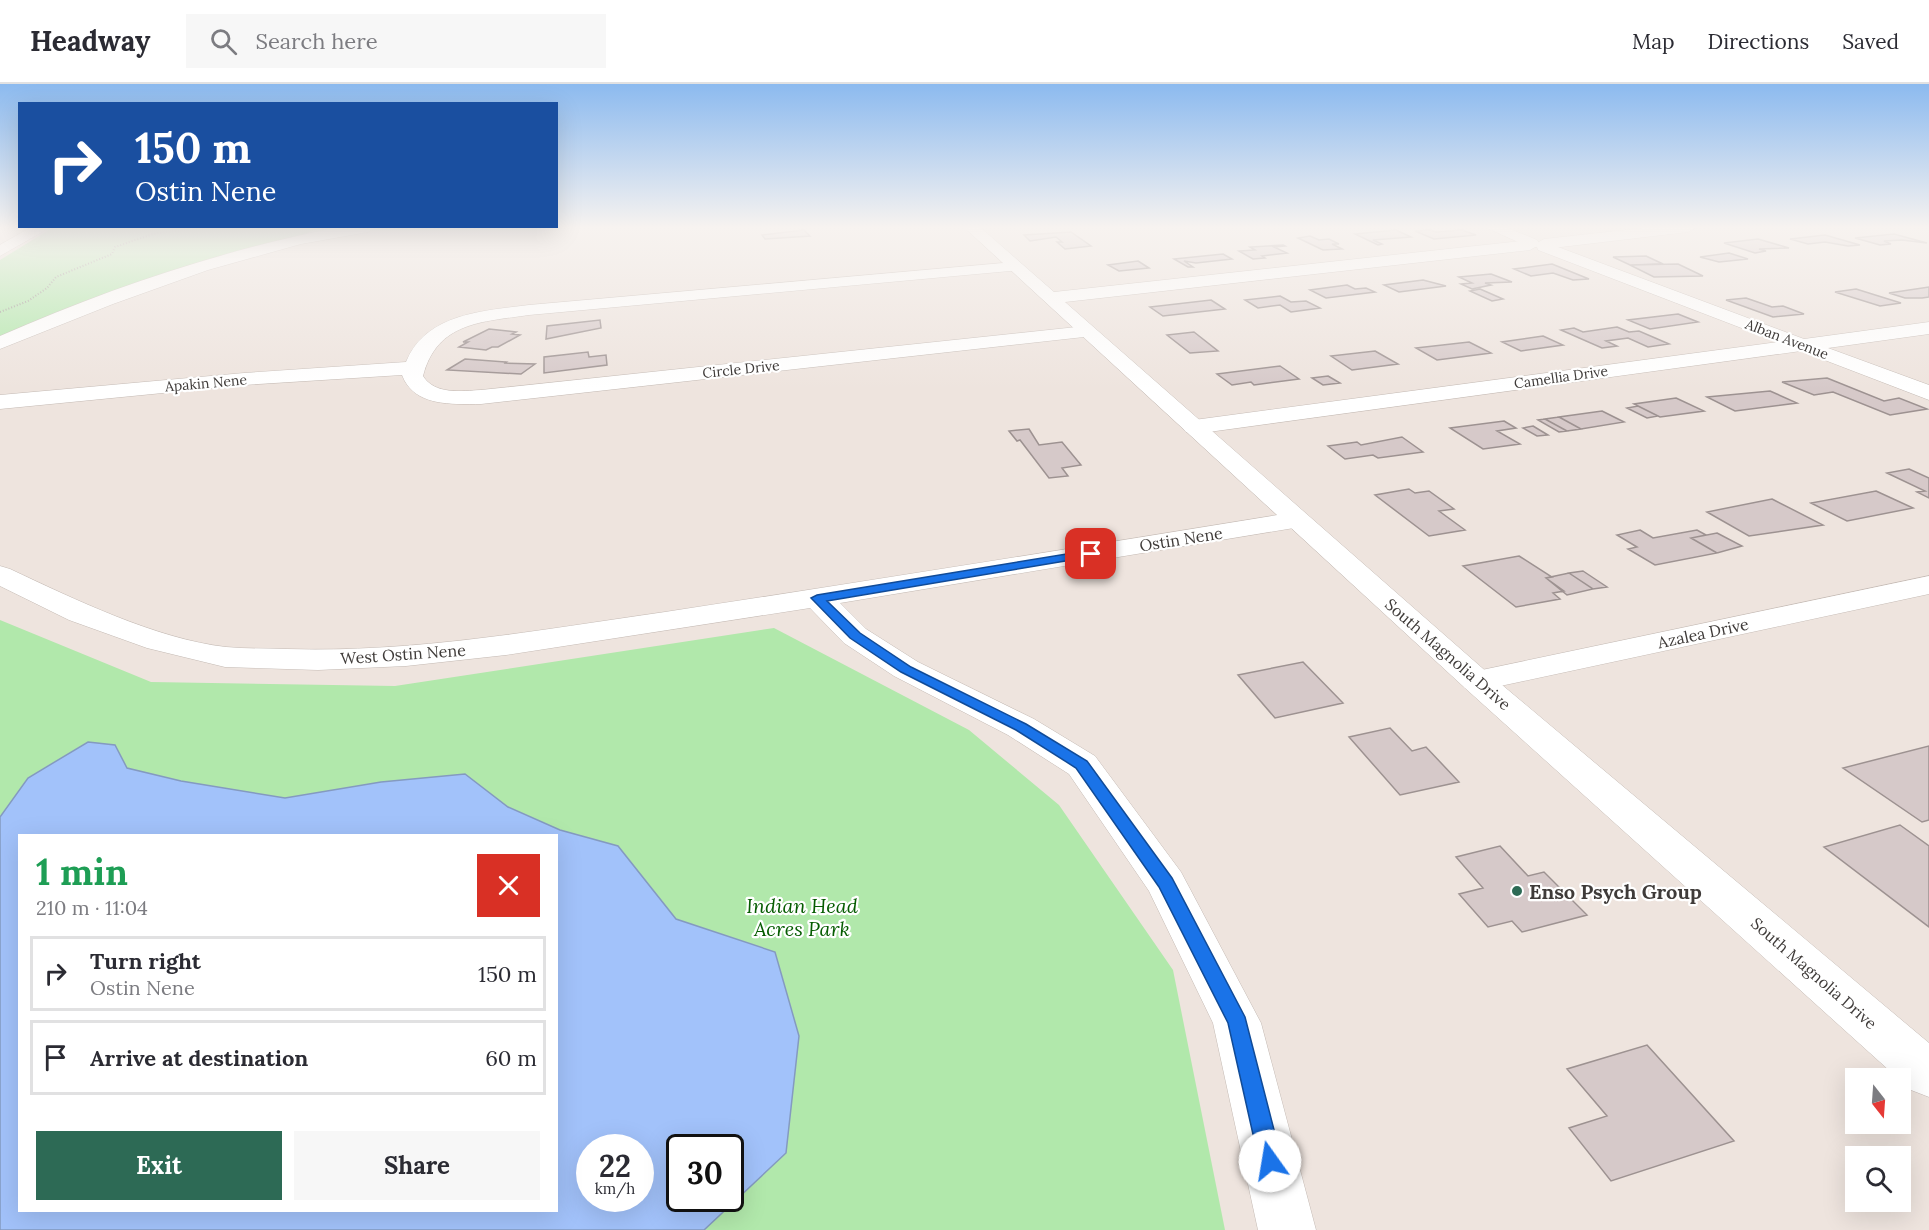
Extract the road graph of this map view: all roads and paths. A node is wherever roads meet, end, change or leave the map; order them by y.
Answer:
1 (52, 281) edge
2 (155, 281) edge
3 (853, 281) edge
4 (1031, 281) edge
5 (1201, 281) edge
6 (1634, 281) edge
7 (1049, 298) junction
8 (0, 312) edge
9 (1929, 328) edge
10 (1086, 332) junction
11 (0, 343) edge
12 (1802, 345) junction
13 (413, 368) junction
14 (1929, 393) edge
15 (0, 402) edge
16 (1194, 427) junction
17 (1296, 520) junction
18 (0, 575) edge
19 (1929, 585) edge
20 (817, 598) junction
21 (1477, 681) junction
22 (1929, 1074) edge
23 (1287, 1230) edge

1 - 8 path
2 - 11 street
3 - 13 street
4 - 7 street, South Magnolia Drive
5 - 7 street
6 - 12 street, Alban Avenue
7 - 10 street, South Magnolia Drive
9 - 12 street, Camellia Drive
10 - 13 street, Circle Drive
10 - 16 street, South Magnolia Drive
12 - 14 street, Alban Avenue
12 - 16 street, Camellia Drive
13 - 15 street, Apakin Nene
16 - 17 street, South Magnolia Drive
17 - 20 street, Ostin Nene
17 - 21 street, South Magnolia Drive
18 - 20 street, West Ostin Nene
19 - 21 street, Azalea Drive
20 - 23 street
21 - 22 street, South Magnolia Drive

